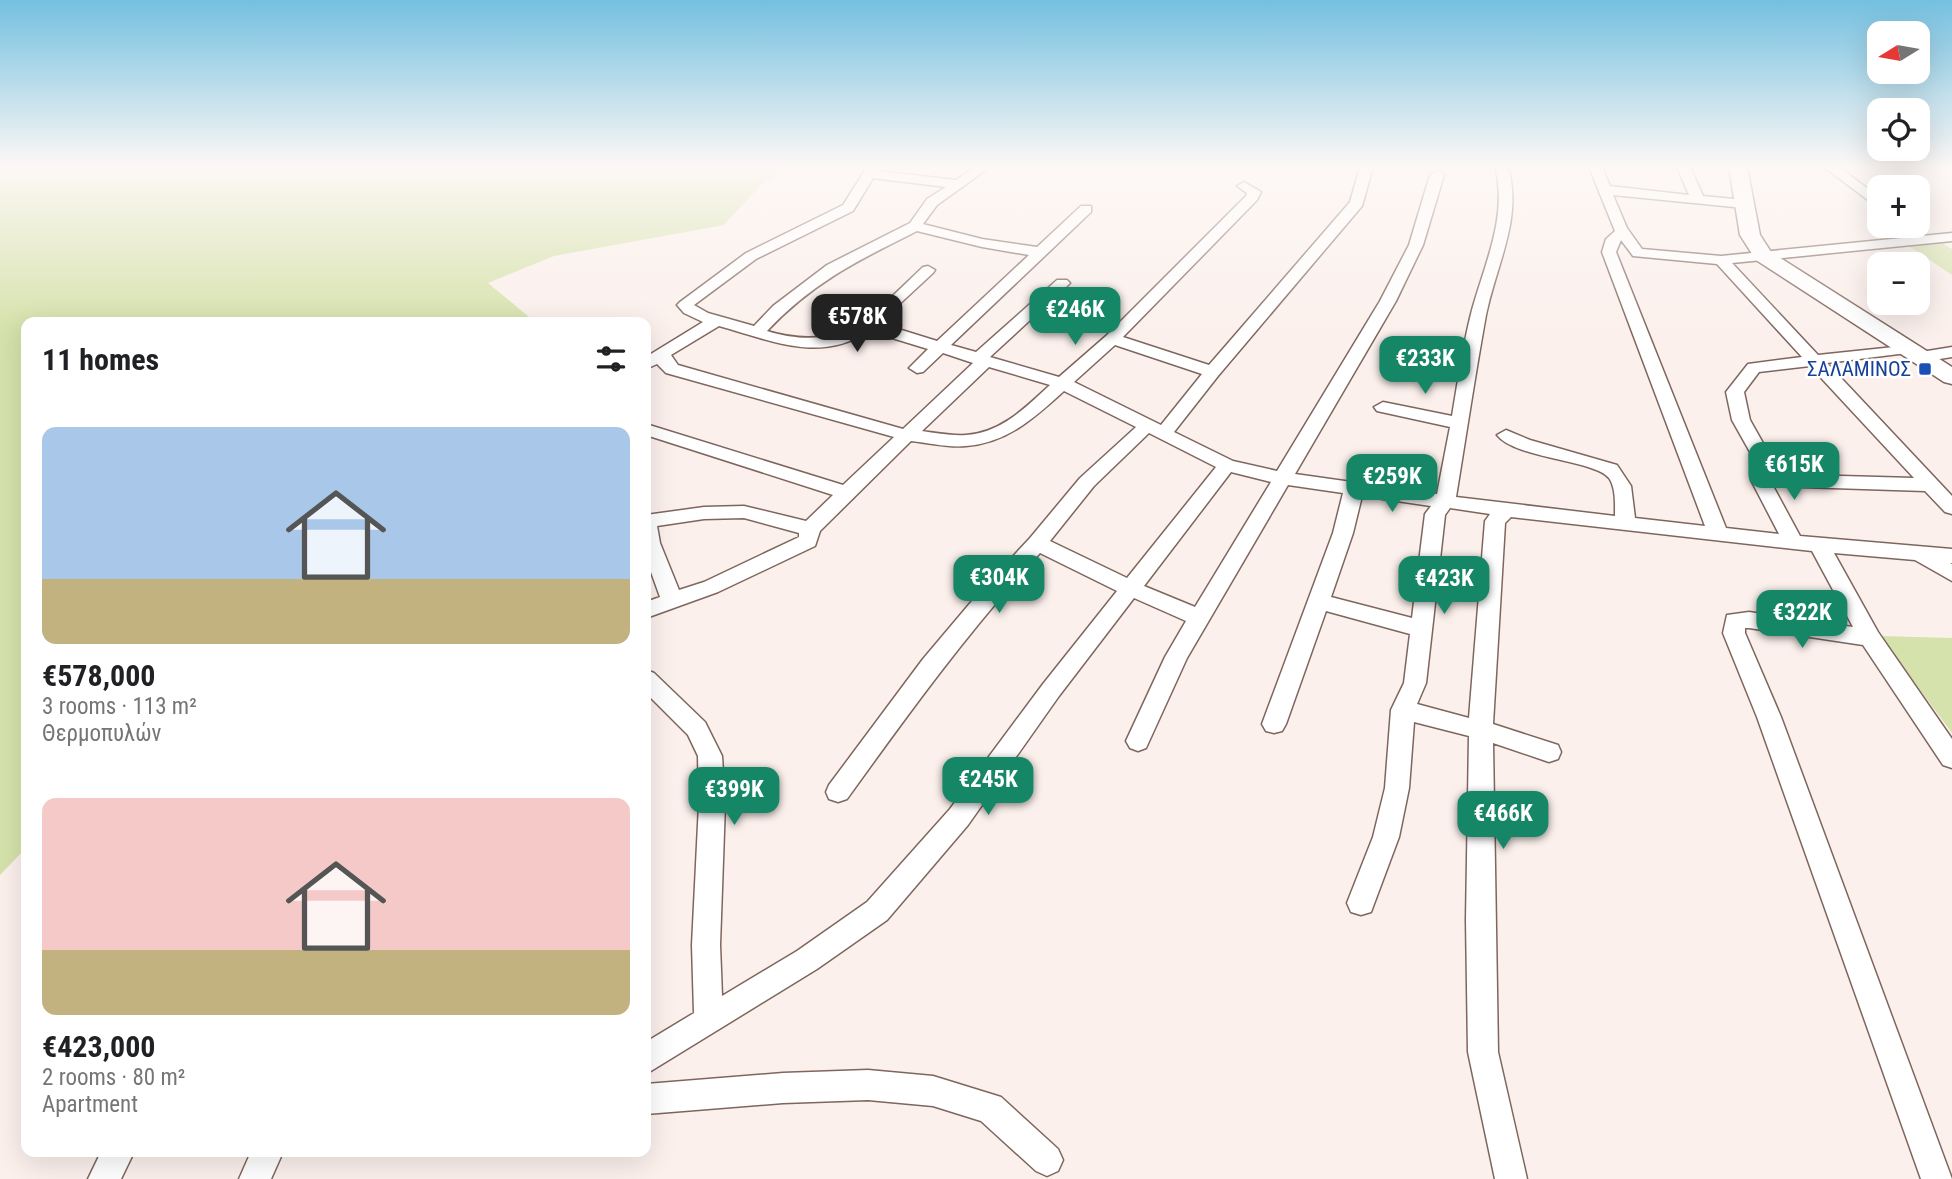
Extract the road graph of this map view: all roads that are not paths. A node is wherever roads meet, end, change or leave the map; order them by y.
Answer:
1 (820, 222) edge
2 (918, 222) edge
3 (1072, 222) edge
4 (1227, 222) edge
5 (1341, 222) edge
6 (1423, 222) edge
7 (1503, 222) edge
8 (1618, 222) edge
9 (1747, 222) edge
10 (915, 226) junction
11 (1622, 233) junction
12 (1945, 238) edge
13 (1040, 252) junction
14 (1763, 256) junction
15 (1721, 260) junction
16 (928, 270) dead end
17 (1062, 283) dead end
18 (719, 320) junction
19 (867, 325) junction
20 (758, 332) junction
21 (1112, 339) junction
22 (937, 348) junction
23 (1914, 352) junction
24 (1952, 352) edge
25 (662, 354) junction
26 (982, 360) junction
27 (651, 361) edge
28 (1816, 361) junction
29 (917, 368) dead end
30 (1212, 372) junction
31 (1952, 377) edge
32 (1064, 384) junction
33 (1383, 407) dead end
34 (1458, 423) junction
35 (1155, 430) junction
36 (651, 431) edge
37 (906, 435) junction
38 (1506, 435) dead end
39 (1227, 465) junction
40 (1281, 478) junction
41 (1760, 480) junction
42 (1932, 485) junction
43 (1354, 489) junction
44 (846, 493) junction
45 (1446, 500) junction
46 (1952, 508) edge
47 (1506, 510) junction
48 (651, 520) edge
49 (1625, 523) junction
50 (810, 529) junction
51 (1718, 534) junction
52 (1793, 542) junction
53 (1037, 544) junction
54 (1819, 545) junction
55 (651, 546) edge
56 (1920, 554) junction
57 (1952, 556) edge
58 (1952, 573) edge
59 (1130, 588) junction
60 (1318, 601) junction
61 (673, 602) junction
62 (651, 609) edge
63 (1201, 619) junction
64 (1422, 629) junction
65 (1870, 638) junction
66 (651, 684) edge
67 (1403, 710) junction
68 (1274, 724) dead end
69 (1481, 730) junction
70 (1138, 741) dead end
71 (1549, 752) dead end
72 (1952, 758) edge
73 (838, 792) dead end
74 (1361, 904) dead end
75 (709, 1019) junction
76 (651, 1056) edge
77 (651, 1099) edge
78 (115, 1157) edge
79 (265, 1157) edge
80 (1047, 1160) dead end
81 (104, 1179) edge
82 (255, 1179) edge
83 (1511, 1179) edge
84 (1937, 1179) edge

1 - 18 street
2 - 10 street
3 - 13 street
4 - 21 street
5 - 30 street
6 - 40 street
7 - 34 street
8 - 11 street
9 - 14 main road
10 - 13 street
10 - 20 street
11 - 15 street
11 - 51 street
12 - 14 street
13 - 22 street
14 - 15 street
14 - 23 main road
15 - 28 street
16 - 19 street
17 - 26 street
18 - 20 street
18 - 25 street
19 - 20 street
19 - 22 street
21 - 30 street
21 - 32 street
22 - 26 street
22 - 29 street
23 - 24 street
23 - 28 street
23 - 31 main road
25 - 27 street
25 - 37 street
26 - 32 street
26 - 37 street
28 - 41 street
28 - 42 street
30 - 35 street
32 - 35 street
32 - 37 street
33 - 34 street
34 - 45 street
35 - 39 street
35 - 53 street
36 - 44 street
37 - 44 street
38 - 49 street
39 - 40 street
39 - 59 street
40 - 43 street
40 - 63 street
41 - 42 street
41 - 52 street
42 - 46 street
43 - 45 street
43 - 60 street
44 - 50 street
45 - 47 street
45 - 64 street
47 - 49 street
47 - 69 street
48 - 50 street
49 - 51 street
50 - 61 street
51 - 52 street
52 - 54 street
53 - 59 street
53 - 73 street
54 - 56 street
54 - 65 street
55 - 61 street
56 - 57 street
56 - 58 street
59 - 63 street
59 - 75 street
60 - 64 street
60 - 68 street
61 - 62 street
63 - 70 street
64 - 67 street
65 - 72 street
65 - 84 street
66 - 75 street
67 - 69 street
67 - 74 street
69 - 71 street
69 - 83 street
75 - 76 street
77 - 80 street
78 - 81 street
79 - 82 street

